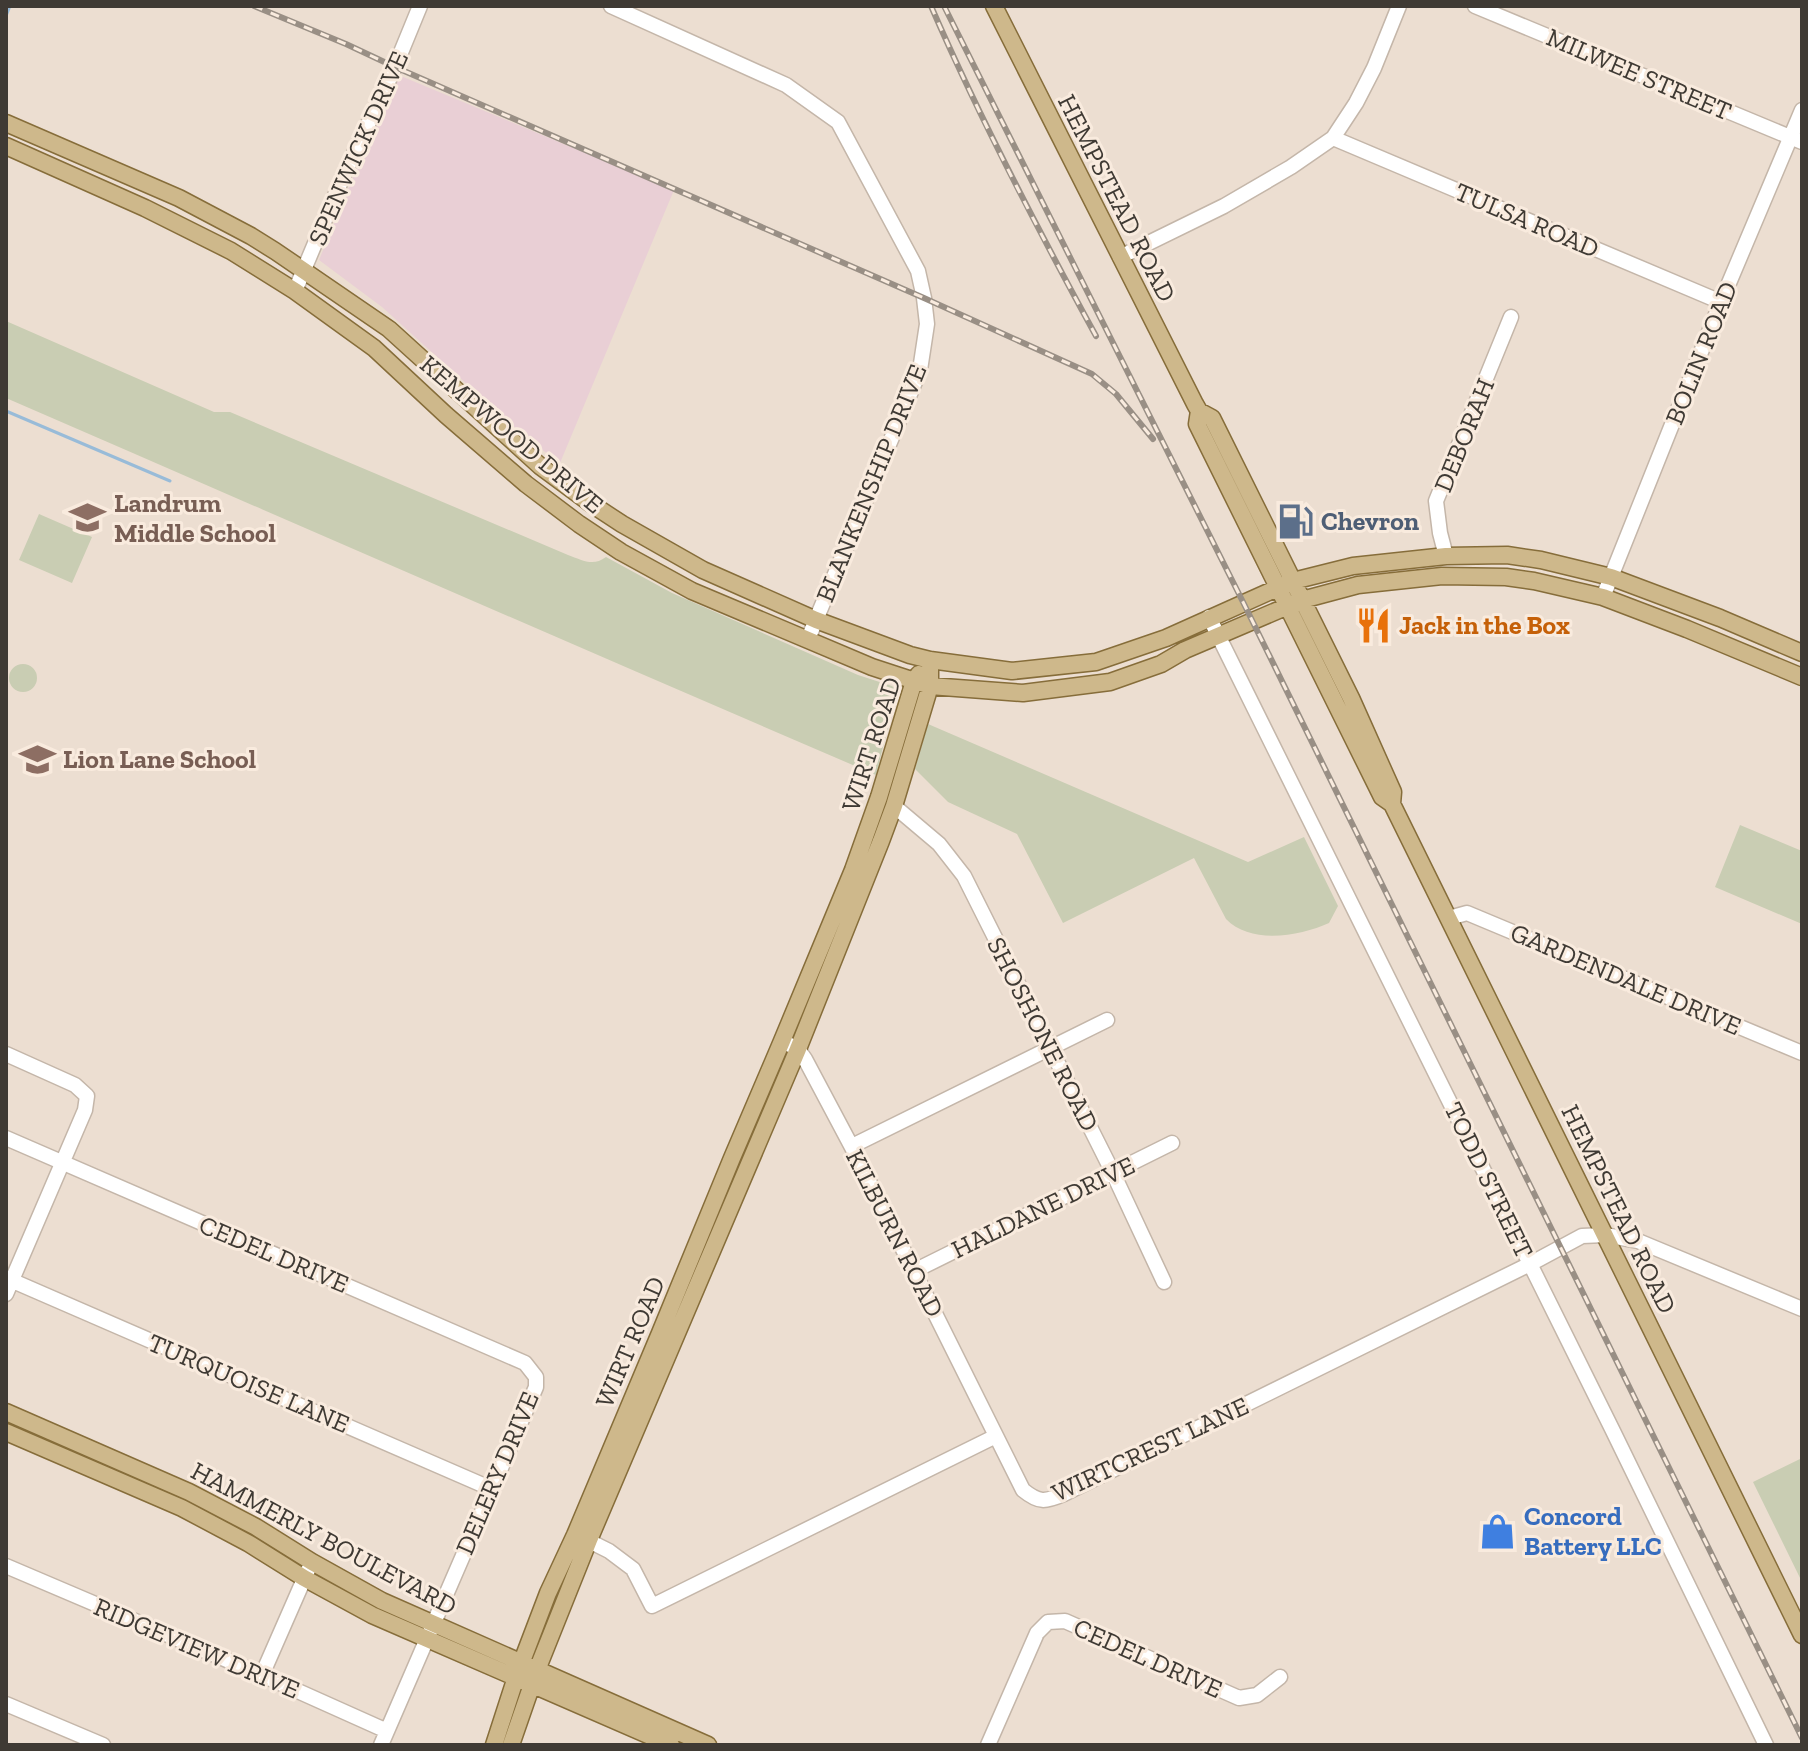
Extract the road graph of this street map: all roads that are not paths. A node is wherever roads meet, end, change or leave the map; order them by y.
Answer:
1 (420, 6) edge
2 (611, 6) edge
3 (994, 6) edge
4 (1399, 6) edge
5 (1475, 6) edge
6 (1802, 110) edge
7 (6, 123) edge
8 (1333, 138) junction
9 (1796, 140) edge
10 (6, 146) edge
11 (123, 174) junction
12 (114, 194) junction
13 (1120, 257) junction
14 (304, 270) junction
15 (295, 291) junction
16 (1721, 302) junction
17 (1511, 317) dead end
18 (1446, 556) junction
19 (1611, 577) junction
20 (1285, 583) junction
21 (1603, 597) junction
22 (1295, 603) junction
23 (1209, 617) junction
24 (816, 620) junction
25 (1219, 636) junction
26 (808, 639) junction
27 (1779, 643) junction
28 (1802, 653) edge
29 (930, 660) junction
30 (1770, 663) junction
31 (1079, 664) junction
32 (1802, 677) edge
33 (922, 683) junction
34 (1084, 686) junction
35 (894, 806) junction
36 (1449, 918) junction
37 (1107, 1020) dead end
38 (782, 1041) junction
39 (1050, 1048) junction
40 (798, 1049) junction
41 (1802, 1053) edge
42 (6, 1054) edge
43 (6, 1138) edge
44 (1172, 1143) dead end
45 (852, 1146) junction
46 (62, 1163) junction
47 (1113, 1173) junction
48 (1605, 1235) junction
49 (1530, 1264) junction
50 (914, 1271) junction
51 (1164, 1282) dead end
52 (8, 1284) edge
53 (1802, 1309) edge
54 (536, 1377) joint
55 (10, 1415) edge
56 (6, 1432) edge
57 (996, 1436) junction
58 (160, 1489) junction
59 (492, 1489) junction
60 (582, 1538) junction
61 (312, 1562) junction
62 (6, 1566) edge
63 (304, 1578) junction
64 (430, 1631) junction
65 (1802, 1635) edge
66 (526, 1674) junction
67 (262, 1675) junction
68 (1280, 1677) dead end
69 (6, 1704) edge
70 (384, 1738) edge
71 (678, 1741) edge
72 (103, 1745) edge
73 (494, 1745) edge
74 (511, 1745) edge
75 (708, 1745) edge
76 (988, 1745) edge
77 (1766, 1745) edge

1 - 14 street, SPENWICK DRIVE
2 - 24 street, BLANKENSHIP DRIVE
3 - 13 main road, HEMPSTEAD ROAD
4 - 8 street
5 - 9 street, MILWEE STREET
6 - 9 street, BOLIN ROAD
7 - 11 main road, KEMPWOOD DRIVE
8 - 13 street
8 - 16 street, TULSA ROAD
9 - 16 street, BOLIN ROAD
10 - 12 main road, KEMPWOOD DRIVE
11 - 12 main road
11 - 14 main road, KEMPWOOD DRIVE
12 - 15 main road, KEMPWOOD DRIVE
13 - 20 main road, HEMPSTEAD ROAD
14 - 15 street, SPENWICK DRIVE
14 - 24 main road, KEMPWOOD DRIVE
15 - 26 main road, KEMPWOOD DRIVE
16 - 19 street, BOLIN ROAD
17 - 18 street, DEBORAH
18 - 19 main road, KEMPWOOD DRIVE
18 - 20 main road, KEMPWOOD DRIVE
19 - 21 street, BOLIN ROAD
19 - 27 main road, KEMPWOOD DRIVE
20 - 22 main road, HEMPSTEAD ROAD
20 - 23 main road, KEMPWOOD DRIVE
21 - 22 main road, KEMPWOOD DRIVE
21 - 30 main road, KEMPWOOD DRIVE
22 - 25 main road, KEMPWOOD DRIVE
22 - 36 main road, HEMPSTEAD ROAD
23 - 25 street, TODD STREET
23 - 31 main road, KEMPWOOD DRIVE
24 - 26 street, BLANKENSHIP DRIVE
24 - 29 main road, KEMPWOOD DRIVE
25 - 34 main road, KEMPWOOD DRIVE
25 - 49 street, TODD STREET
26 - 33 main road, KEMPWOOD DRIVE
27 - 28 main road, KEMPWOOD DRIVE
27 - 30 main road
29 - 31 main road, KEMPWOOD DRIVE
29 - 33 main road, WIRT ROAD
30 - 32 main road, KEMPWOOD DRIVE
31 - 34 main road
33 - 34 main road, KEMPWOOD DRIVE
33 - 35 main road, WIRT ROAD
33 - 38 main road, WIRT ROAD
35 - 39 street, SHOSHONE ROAD
35 - 40 main road, WIRT ROAD
36 - 41 street, GARDENDALE DRIVE
36 - 48 main road, HEMPSTEAD ROAD
37 - 39 street
38 - 40 street
38 - 60 main road, WIRT ROAD
39 - 45 street
39 - 47 street, SHOSHONE ROAD
40 - 45 street, KILBURN ROAD
40 - 60 main road, WIRT ROAD
42 - 46 street
43 - 46 street, CEDEL DRIVE
44 - 47 street, HALDANE DRIVE
45 - 50 street, KILBURN ROAD
46 - 52 street
46 - 54 street, CEDEL DRIVE
47 - 50 street, HALDANE DRIVE
47 - 51 street, SHOSHONE ROAD
48 - 49 street, WIRTCREST LANE
48 - 53 street
48 - 65 main road, HEMPSTEAD ROAD
49 - 57 street, WIRTCREST LANE
49 - 77 street, TODD STREET
50 - 57 street, KILBURN ROAD
52 - 59 street, TURQUOISE LANE
54 - 59 street, DELERY DRIVE
55 - 58 main road, HAMMERLY BOULEVARD
56 - 58 main road, HAMMERLY BOULEVARD
57 - 60 street
58 - 61 main road, HAMMERLY BOULEVARD
58 - 63 main road, HAMMERLY BOULEVARD
59 - 64 street, DELERY DRIVE
60 - 66 main road, WIRT ROAD
61 - 63 street
61 - 64 main road, HAMMERLY BOULEVARD
62 - 67 street, RIDGEVIEW DRIVE
63 - 64 main road, HAMMERLY BOULEVARD
63 - 67 street
64 - 66 main road, HAMMERLY BOULEVARD
64 - 70 street, DELERY DRIVE
66 - 71 main road, HAMMERLY BOULEVARD
66 - 73 main road, WIRT ROAD
66 - 74 main road, WIRT ROAD
67 - 70 street, RIDGEVIEW DRIVE
68 - 76 street, CEDEL DRIVE
69 - 72 street
71 - 75 main road, HAMMERLY BOULEVARD

